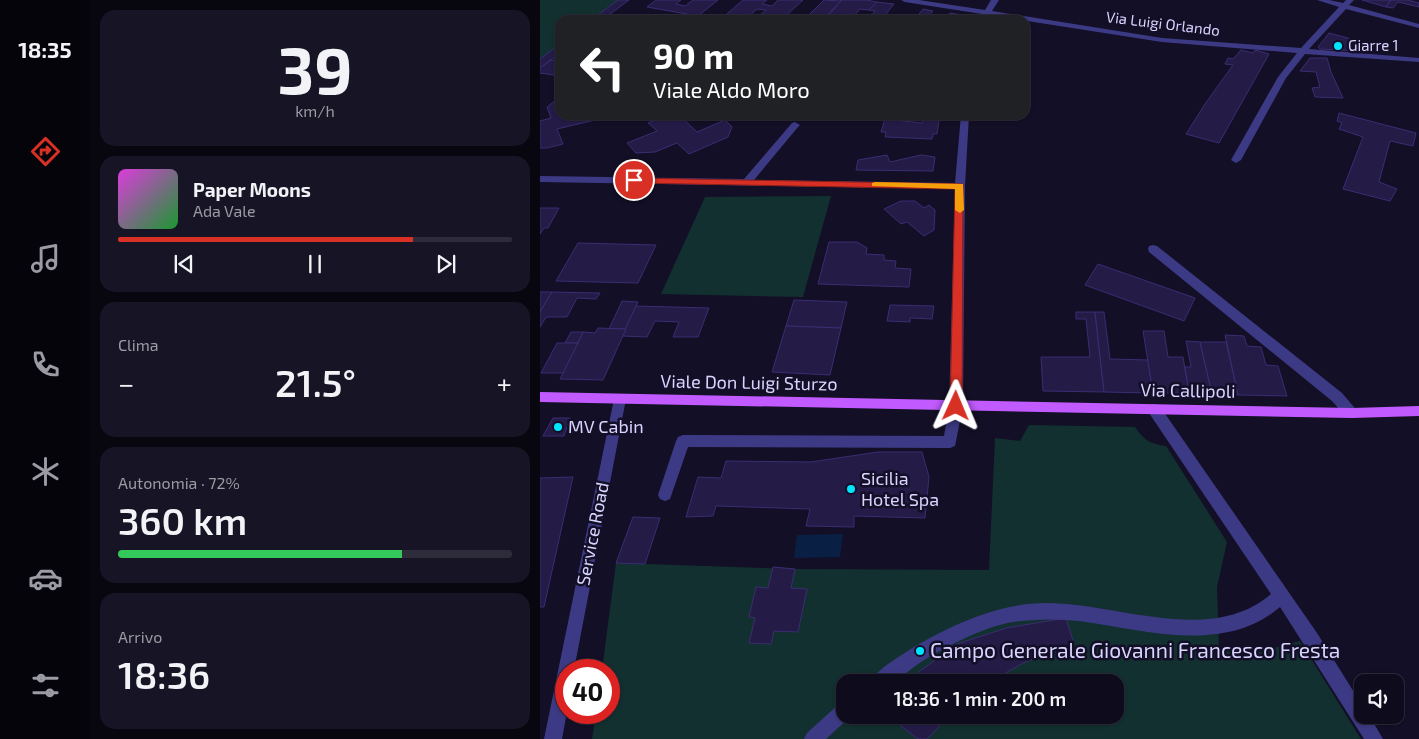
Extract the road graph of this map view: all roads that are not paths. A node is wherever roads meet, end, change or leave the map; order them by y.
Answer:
1 (905, 0) edge
2 (995, 0) edge
3 (1323, 0) edge
4 (1347, 3) edge
5 (979, 15) edge
6 (985, 15) edge
7 (1030, 22) edge
8 (1419, 26) edge
9 (1302, 52) junction
10 (1419, 60) edge
11 (965, 120) edge
12 (795, 125) dead end
13 (1236, 160) dead end
14 (540, 178) edge
15 (747, 182) junction
16 (960, 186) junction
17 (1153, 249) dead end
18 (540, 397) edge
19 (620, 398) junction
20 (956, 406) junction
21 (1154, 409) junction
22 (1352, 413) junction
23 (1417, 413) edge
24 (665, 494) dead end
25 (1281, 596) junction
26 (568, 659) edge
27 (890, 674) edge
28 (836, 718) edge
29 (556, 724) edge
30 (553, 739) edge
31 (813, 739) edge
32 (1374, 739) edge

1 - 5 street, Via Luigi Orlando
2 - 6 street
3 - 4 street
4 - 8 street
4 - 9 street
7 - 9 street, Via Luigi Orlando
9 - 10 street, Via Luigi Orlando
9 - 13 street
11 - 16 street
12 - 15 street
14 - 15 street
15 - 16 street
16 - 20 street
17 - 22 street
18 - 19 main road, Viale Don Luigi Sturzo
19 - 20 main road, Viale Don Luigi Sturzo
19 - 26 street, Service Road
20 - 21 main road, Via Callipoli
20 - 24 street
21 - 22 main road, Via Callipoli
21 - 25 street
22 - 23 main road, Via Callipoli
25 - 27 street
25 - 32 street
28 - 31 street
29 - 30 street, Service Road

